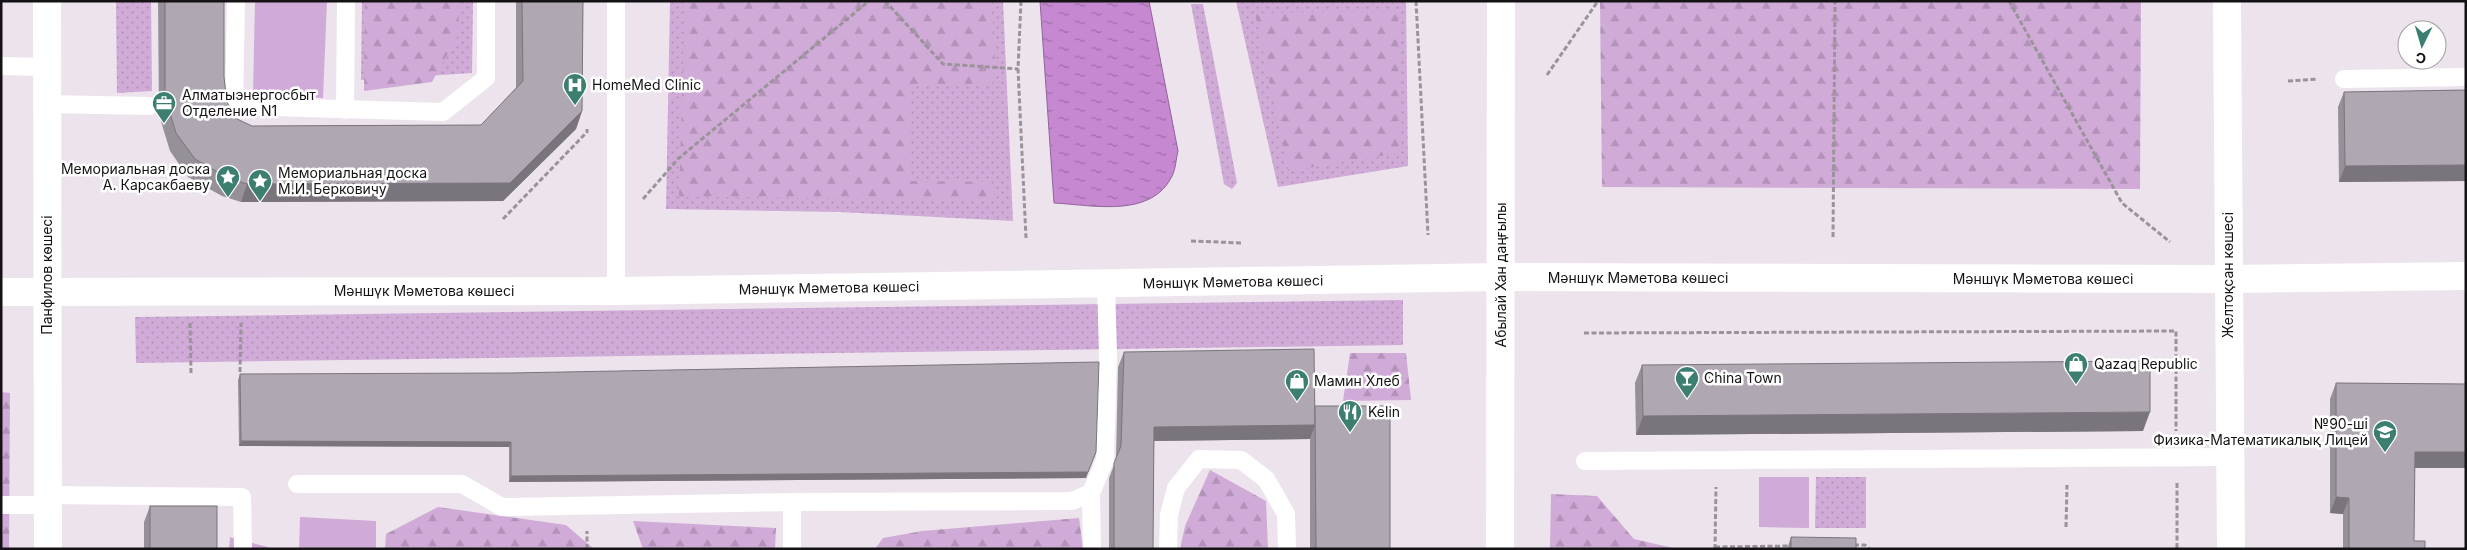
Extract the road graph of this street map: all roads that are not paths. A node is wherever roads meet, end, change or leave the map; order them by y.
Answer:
1 (47, 1) edge
2 (236, 1) edge
3 (346, 1) edge
4 (486, 1) edge
5 (616, 1) edge
6 (1502, 1) edge
7 (2227, 1) edge
8 (1, 66) edge
9 (47, 66) junction
10 (2466, 76) edge
11 (2344, 79) dead end
12 (47, 104) junction
13 (149, 106) dead end
14 (345, 110) junction
15 (2466, 276) edge
16 (1501, 277) junction
17 (2228, 279) junction
18 (1106, 284) junction
19 (48, 291) junction
20 (616, 291) junction
21 (1, 292) edge
22 (2230, 457) junction
23 (1585, 461) dead end
24 (297, 484) dead end
25 (1091, 493) junction
26 (48, 500) junction
27 (792, 502) junction
28 (1, 505) edge
29 (48, 549) edge
30 (243, 549) edge
31 (792, 549) edge
32 (1092, 549) edge
33 (1168, 549) edge
34 (1287, 549) edge
35 (1500, 549) edge
36 (2232, 549) edge

1 - 9 street, Панфилов көшесі
2 - 14 lane
3 - 14 lane
4 - 14 lane
5 - 20 lane
6 - 16 street, Абылай Хан даңғылы
7 - 17 street, Желтоқсан көшесі
8 - 9 lane
9 - 12 street, Панфилов көшесі
10 - 11 lane
12 - 13 lane
12 - 19 street, Панфилов көшесі
15 - 17 street, Мәншүк Мәметова көшесі
16 - 17 street, Мәншүк Мәметова көшесі
16 - 18 street, Мәншүк Мәметова көшесі
16 - 35 street, Абылай Хан даңғылы
17 - 22 street, Желтоқсан көшесі
18 - 20 street, Мәншүк Мәметова көшесі
18 - 25 lane
19 - 20 street, Мәншүк Мәметова көшесі
19 - 21 street, Мәншүк Мәметова көшесі
19 - 26 street, Панфилов көшесі
22 - 23 lane
22 - 36 street, Желтоқсан көшесі
24 - 27 lane
25 - 27 lane
25 - 32 lane
26 - 28 lane
26 - 29 street, Панфилов көшесі
26 - 30 lane
27 - 31 lane
33 - 34 lane

